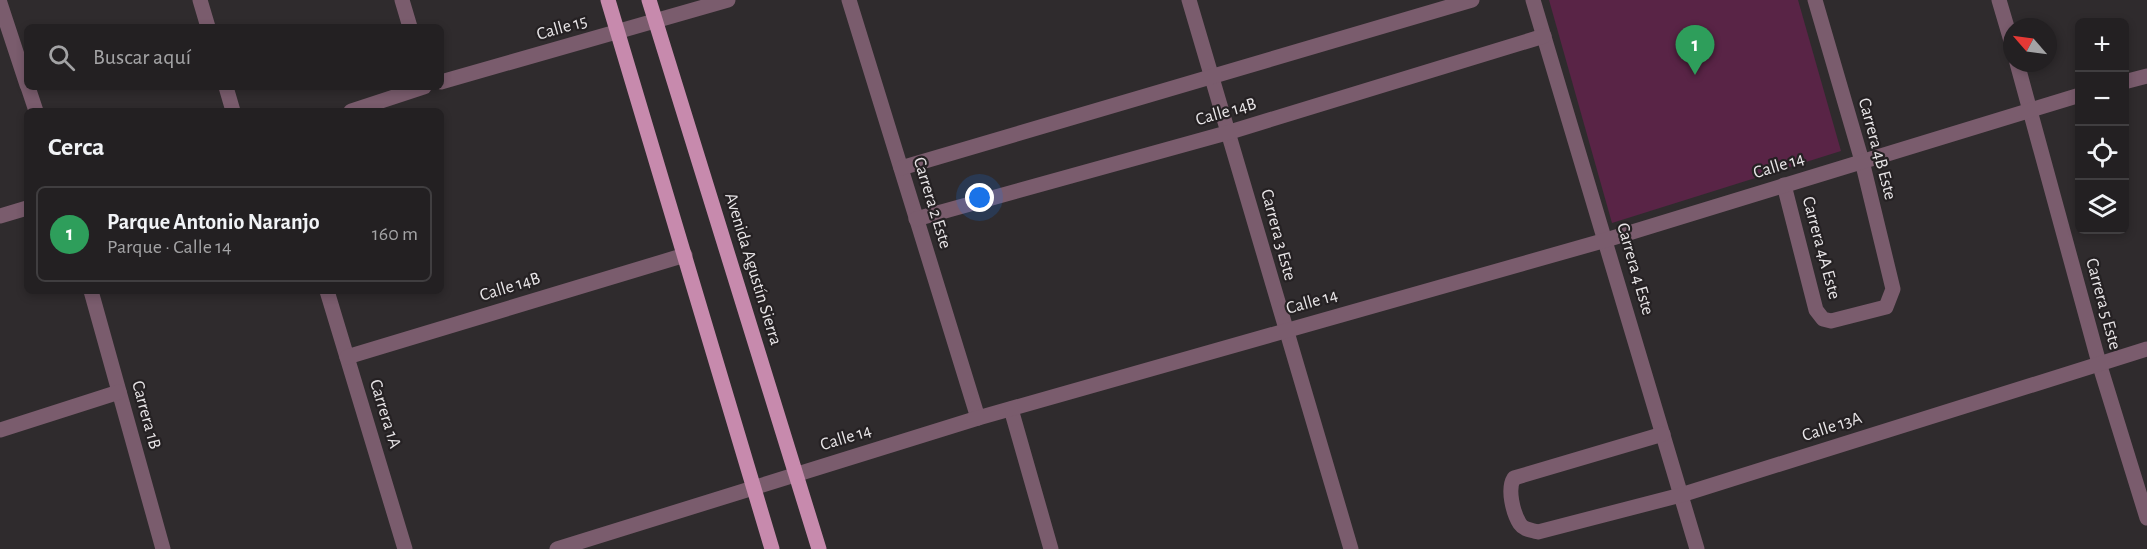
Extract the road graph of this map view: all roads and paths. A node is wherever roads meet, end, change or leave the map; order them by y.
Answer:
1 (200, 0) edge
2 (402, 0) edge
3 (609, 0) edge
4 (649, 0) edge
5 (728, 0) edge
6 (849, 0) edge
7 (1189, 0) edge
8 (1472, 0) edge
9 (1533, 0) edge
10 (1815, 0) edge
11 (1999, 0) edge
12 (0, 3) edge
13 (2004, 18) edge
14 (656, 22) junction
15 (207, 24) edge
16 (409, 24) edge
17 (618, 33) junction
18 (1544, 36) junction
19 (2020, 72) edge
20 (2147, 76) edge
21 (24, 77) edge
22 (1213, 78) junction
23 (444, 81) edge
24 (2129, 81) edge
25 (28, 90) edge
26 (227, 90) edge
27 (415, 90) edge
28 (2075, 96) edge
29 (35, 108) edge
30 (232, 108) edge
31 (360, 108) edge
32 (2030, 108) junction
33 (1230, 132) junction
34 (1862, 161) junction
35 (901, 168) junction
36 (1784, 185) junction
37 (24, 209) edge
38 (0, 216) edge
39 (916, 219) junction
40 (1606, 240) junction
41 (685, 255) junction
42 (91, 294) edge
43 (328, 294) edge
44 (1823, 319) joint
45 (1284, 330) junction
46 (2147, 349) edge
47 (347, 357) junction
48 (2099, 363) junction
49 (119, 392) junction
50 (1011, 409) junction
51 (978, 418) junction
52 (0, 430) edge
53 (1663, 434) junction
54 (796, 474) junction
55 (753, 488) junction
56 (1680, 495) junction
57 (2147, 518) edge
58 (163, 549) edge
59 (405, 549) edge
60 (557, 549) edge
61 (772, 549) edge
62 (819, 549) edge
63 (1051, 549) edge
64 (1351, 549) edge
65 (1697, 549) edge

1 - 15 street
2 - 16 street
3 - 17 main road
4 - 14 main road, Avenida Agustín Sierra
5 - 14 street, Calle 15
6 - 35 street, Carrera 2 Este
7 - 22 street, Carrera 3 Este
8 - 22 street, Calle 14B
9 - 18 street, Carrera 4 Este
10 - 34 street, Carrera 4B Este
11 - 13 street
12 - 21 street
14 - 17 street, Calle 15
14 - 54 main road, Avenida Agustín Sierra
17 - 23 street, Calle 15
17 - 41 main road
18 - 33 street, Calle 14B
18 - 40 street, Carrera 4 Este
19 - 32 street, Carrera 5 Este
20 - 24 street
22 - 33 street, Carrera 3 Este
22 - 35 street, Calle 14B
25 - 29 street
26 - 30 street
27 - 31 street
28 - 32 street, Calle 14
32 - 34 street, Calle 14
32 - 48 street, Carrera 5 Este
33 - 39 street, Calle 14B
33 - 45 street, Carrera 3 Este
34 - 36 street, Calle 14
34 - 44 street, Carrera 4B Este
35 - 39 street, Carrera 2 Este
36 - 40 street, Calle 14
36 - 44 street, Carrera 4A Este
37 - 38 street
39 - 51 street, Carrera 2 Este
40 - 45 street, Calle 14
40 - 53 street, Carrera 4 Este
41 - 47 street, Calle 14B
41 - 55 main road
42 - 49 street, Carrera 1B
43 - 47 street, Carrera 1A
45 - 50 street, Calle 14
45 - 64 street, Carrera 3 Este
46 - 48 street, Calle 13A
47 - 59 street, Carrera 1A
48 - 56 street, Calle 13A
48 - 57 street, Carrera 5 Este
49 - 52 street
49 - 58 street, Carrera 1B
50 - 51 street, Calle 14
50 - 63 street
51 - 54 street, Calle 14
53 - 56 street, Carrera 4 Este
53 - 56 street, Calle 13A
54 - 55 street, Calle 14
54 - 62 main road, Avenida Agustín Sierra
55 - 60 street, Calle 14
55 - 61 main road
56 - 65 street, Carrera 4 Este

